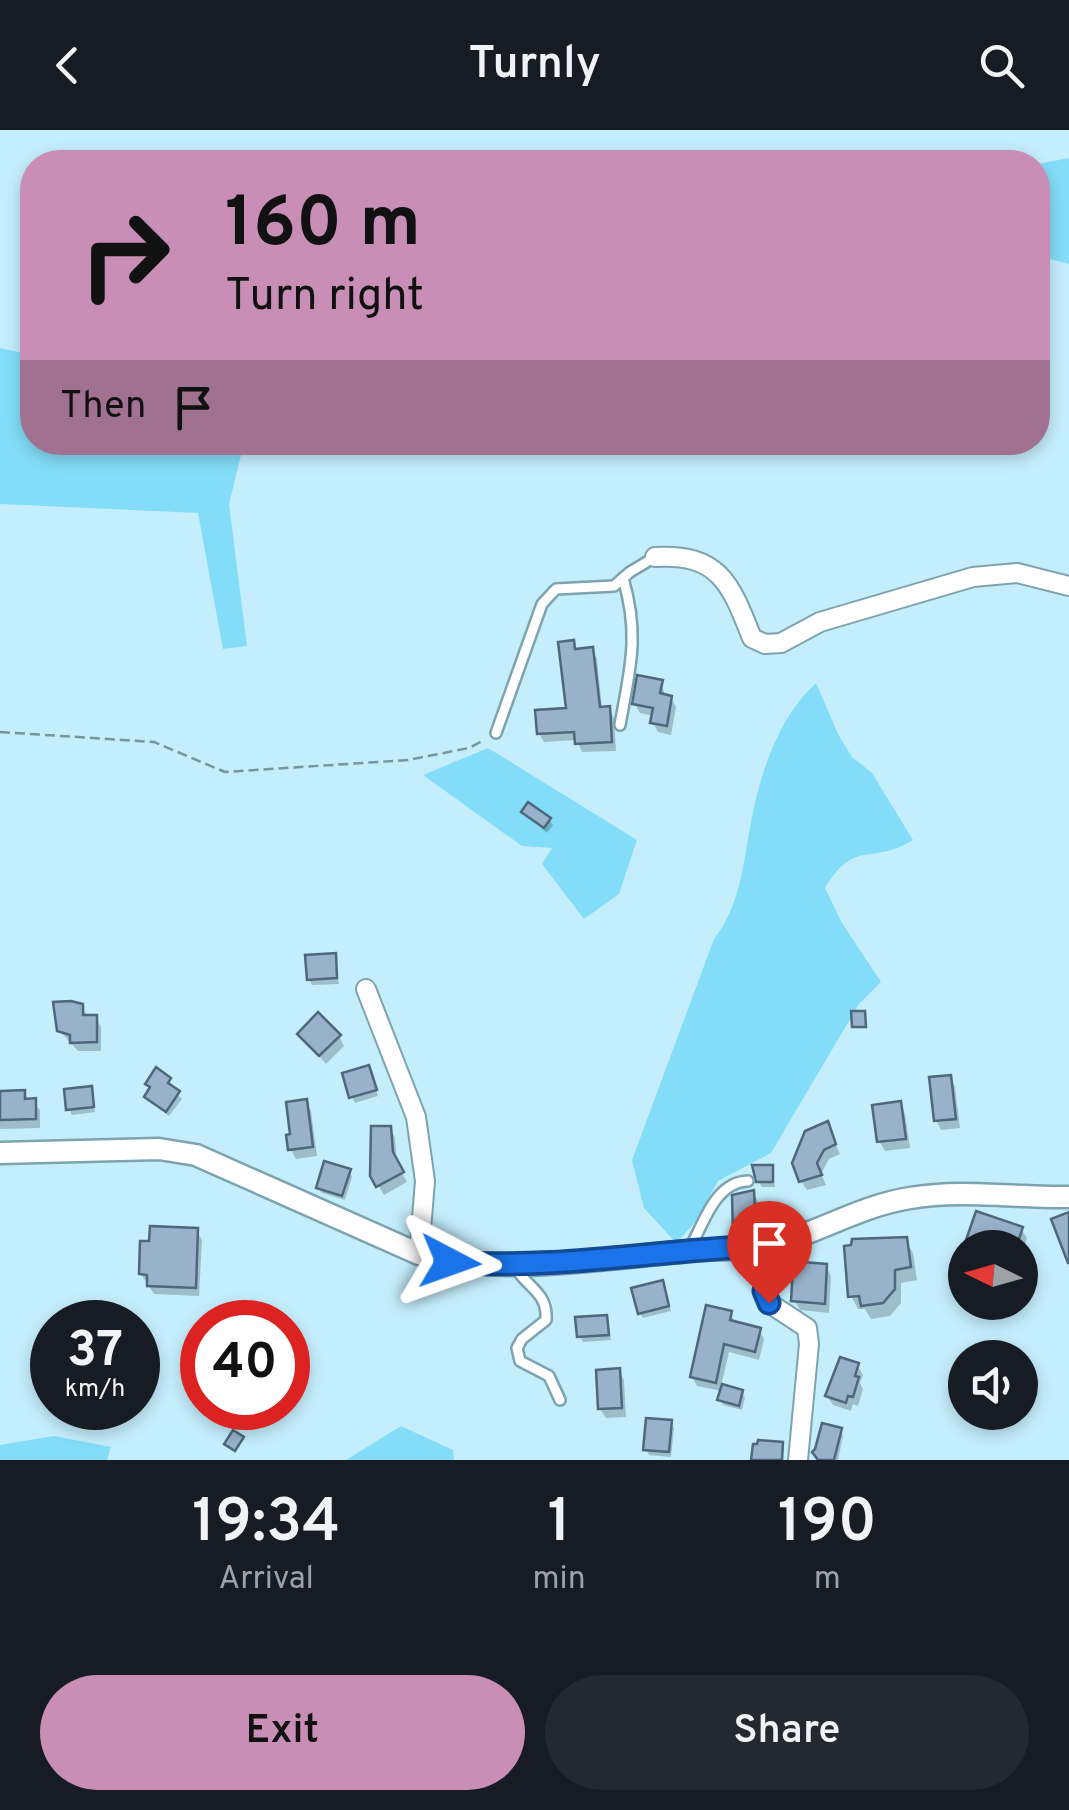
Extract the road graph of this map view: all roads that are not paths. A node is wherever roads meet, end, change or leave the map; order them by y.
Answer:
1 (656, 558) joint
2 (623, 578) junction
3 (1069, 586) edge
4 (620, 725) dead end
5 (496, 733) road end
6 (366, 989) dead end
7 (0, 1153) edge
8 (748, 1181) dead end
9 (1069, 1197) edge
10 (787, 1241) junction
11 (688, 1251) junction
12 (419, 1254) junction
13 (514, 1264) junction
14 (560, 1400) dead end
15 (798, 1460) edge

1 - 2 lane
1 - 3 street
2 - 4 lane
2 - 5 lane
6 - 12 street
7 - 12 street
8 - 11 lane
9 - 10 street
10 - 11 street
10 - 15 street
11 - 13 street
12 - 13 street
13 - 14 lane

